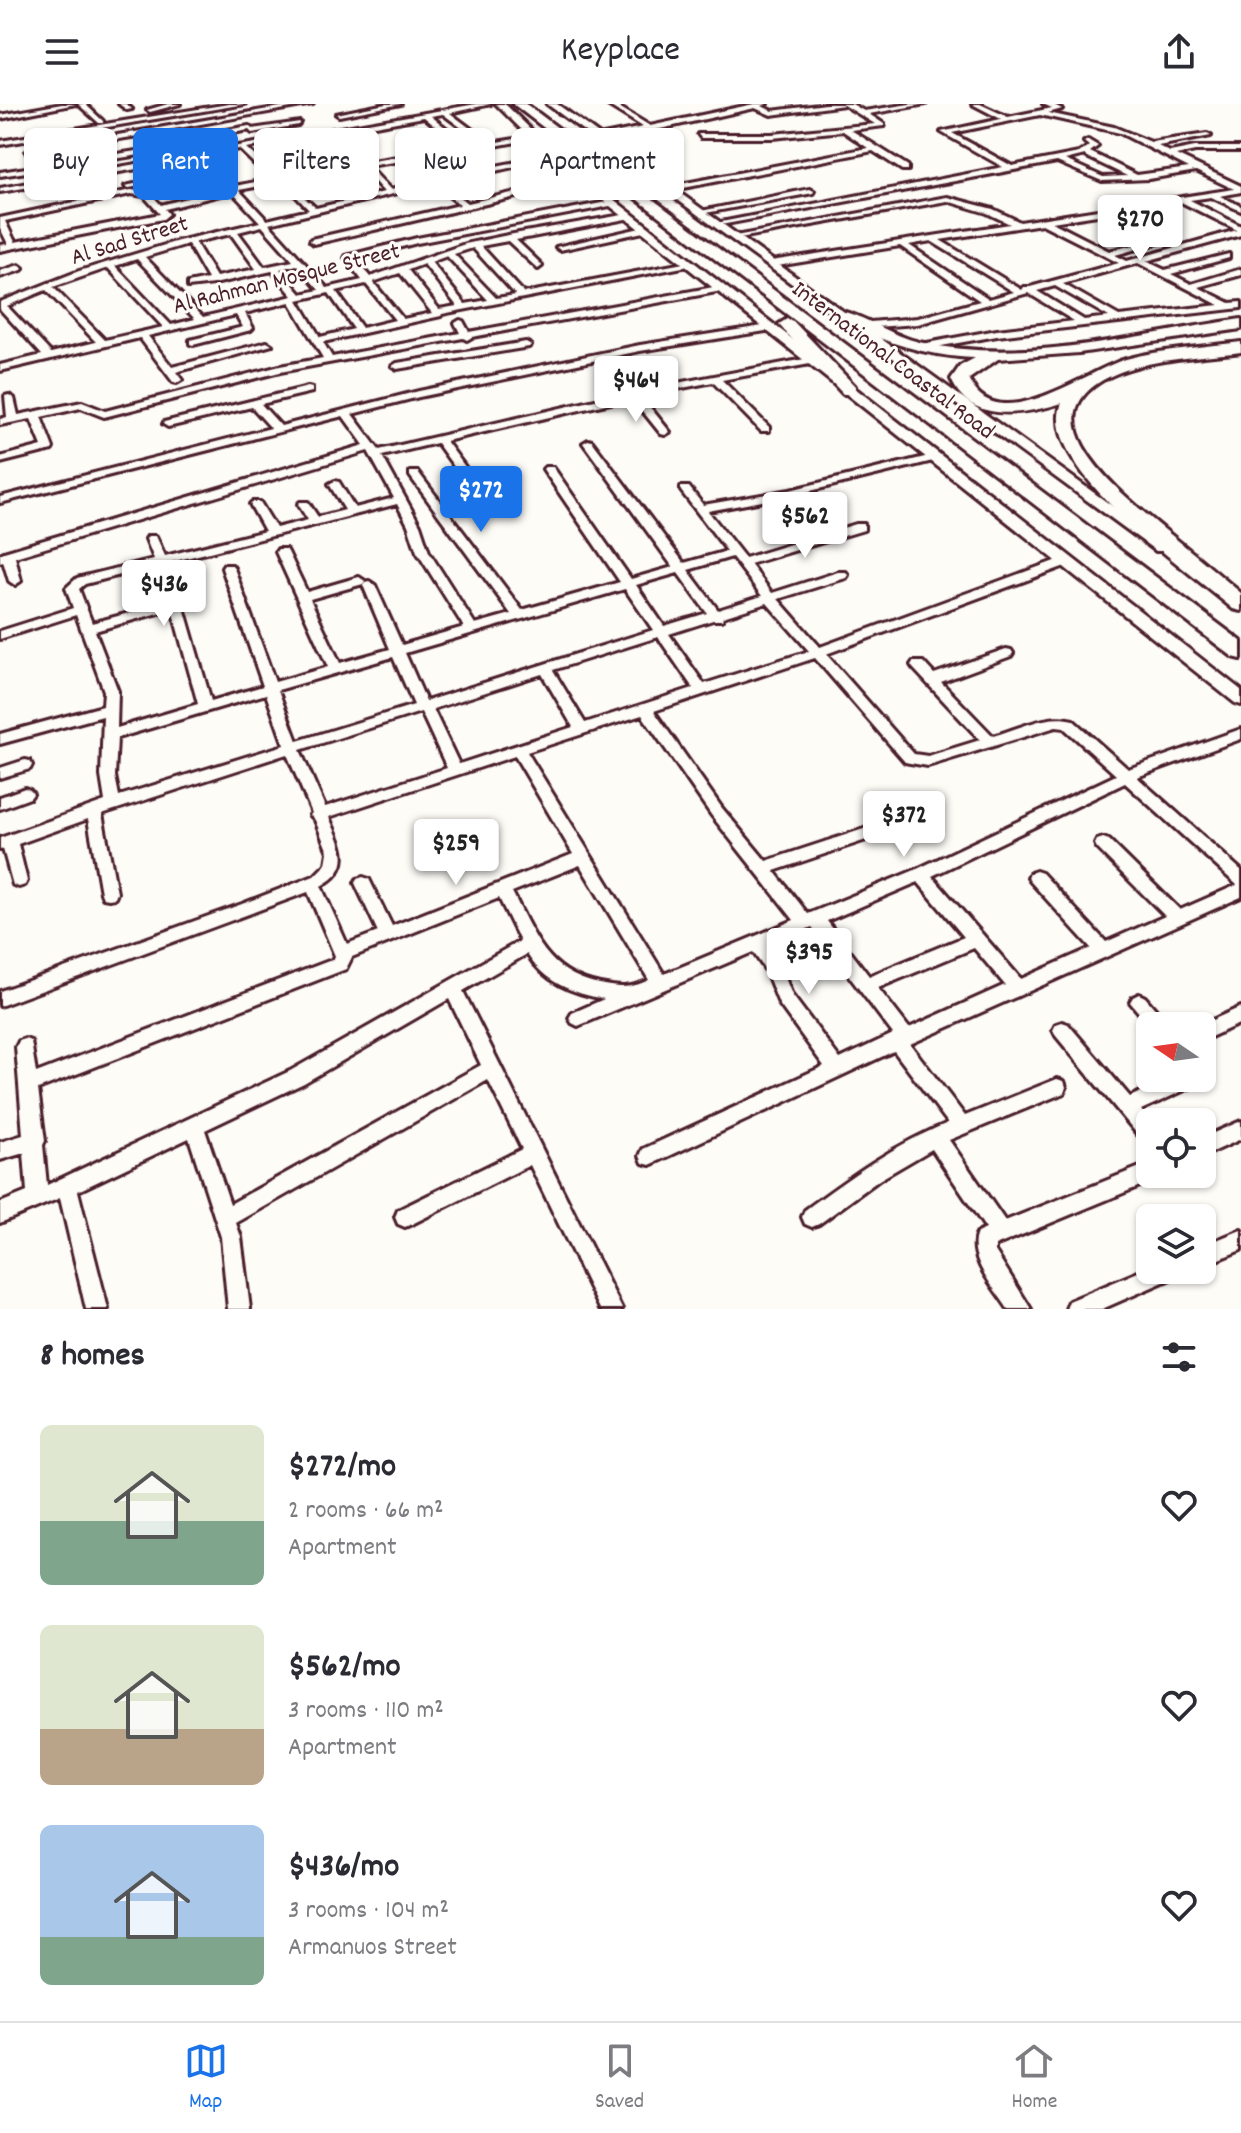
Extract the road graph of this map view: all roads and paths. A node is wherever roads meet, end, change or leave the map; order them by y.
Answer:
1 (73, 104) edge
2 (81, 104) edge
3 (172, 104) edge
4 (242, 104) edge
5 (310, 104) edge
6 (398, 104) edge
7 (410, 104) edge
8 (488, 104) edge
9 (500, 104) edge
10 (519, 104) edge
11 (531, 104) edge
12 (551, 104) edge
13 (609, 104) edge
14 (716, 104) edge
15 (844, 104) edge
16 (923, 104) edge
17 (975, 104) edge
18 (1046, 104) edge
19 (760, 105) edge
20 (39, 107) edge
21 (225, 107) junction
22 (279, 109) junction
23 (730, 111) junction
24 (445, 112) junction
25 (864, 113) junction
26 (1043, 114) junction
27 (3, 116) edge
28 (424, 116) junction
29 (236, 117) junction
30 (1009, 120) junction
31 (298, 123) junction
32 (358, 127) junction
33 (90, 128) edge
34 (170, 128) edge
35 (305, 128) edge
36 (353, 128) edge
37 (440, 128) edge
38 (463, 128) edge
39 (524, 128) edge
40 (571, 128) edge
41 (578, 128) edge
42 (649, 128) edge
43 (655, 128) edge
44 (846, 130) junction
45 (24, 131) edge
46 (252, 131) junction
47 (238, 133) edge
48 (701, 136) dead end
49 (1207, 136) dead end
50 (24, 138) edge
51 (1088, 142) dead end
52 (0, 143) edge
53 (254, 144) edge
54 (1146, 145) junction
55 (238, 147) edge
56 (241, 147) junction
57 (872, 149) junction
58 (1241, 149) edge
59 (1088, 154) junction
60 (1166, 155) junction
61 (495, 158) edge
62 (254, 159) edge
63 (1059, 160) junction
64 (511, 164) edge
65 (502, 166) junction
66 (495, 168) edge
67 (905, 168) dead end
68 (1010, 168) junction
69 (1196, 169) junction
70 (24, 171) edge
71 (0, 174) edge
72 (1138, 178) junction
73 (379, 180) edge
74 (1241, 181) edge
75 (24, 186) edge
76 (133, 186) edge
77 (684, 186) edge
78 (126, 187) dead end
79 (1228, 188) junction
80 (0, 190) edge
81 (1241, 190) edge
82 (810, 191) dead end
83 (395, 192) edge
84 (390, 193) junction
85 (884, 193) junction
86 (238, 194) edge
87 (1211, 194) junction
88 (511, 197) edge
89 (1241, 198) edge
90 (1181, 199) junction
91 (187, 200) edge
92 (304, 200) edge
93 (456, 200) edge
94 (608, 200) edge
95 (670, 200) edge
96 (683, 200) edge
97 (612, 203) junction
98 (903, 207) junction
99 (159, 208) junction
100 (465, 208) junction
101 (1241, 209) edge
102 (315, 211) junction
103 (700, 212) junction
104 (628, 216) junction
105 (1043, 221) junction
106 (265, 223) junction
107 (715, 224) junction
108 (1018, 225) junction
109 (486, 227) junction
110 (645, 229) junction
111 (1241, 230) edge
112 (233, 231) junction
113 (540, 231) junction
114 (508, 237) junction
115 (734, 237) junction
116 (933, 239) junction
117 (1165, 240) dead end
118 (190, 241) junction
119 (314, 241) dead end
120 (1198, 242) junction
121 (902, 244) junction
122 (475, 245) junction
123 (13, 246) junction
124 (0, 248) edge
125 (448, 252) junction
126 (1108, 254) junction
127 (1226, 256) junction
128 (140, 257) junction
129 (1138, 260) junction
130 (301, 262) junction
131 (427, 262) junction
132 (1125, 263) junction
133 (1241, 263) edge
134 (771, 264) junction
135 (110, 265) junction
136 (689, 265) junction
137 (538, 266) dead end
138 (19, 268) dead end
139 (275, 268) junction
140 (403, 270) junction
141 (262, 271) junction
142 (1241, 272) edge
143 (1164, 273) junction
144 (0, 274) edge
145 (214, 281) junction
146 (368, 281) junction
147 (1054, 282) junction
148 (191, 285) dead end
149 (48, 287) junction
150 (760, 287) junction
151 (1190, 287) junction
152 (719, 289) junction
153 (328, 290) junction
154 (1023, 290) junction
155 (521, 295) junction
156 (295, 298) junction
157 (493, 300) junction
158 (988, 302) junction
159 (1, 305) edge
160 (1241, 305) edge
161 (1228, 306) junction
162 (463, 307) junction
163 (239, 311) junction
164 (437, 312) junction
165 (1115, 318) junction
166 (200, 319) junction
167 (853, 321) junction
168 (1081, 322) junction
169 (402, 323) junction
170 (460, 323) dead end
171 (1241, 324) edge
172 (173, 326) junction
173 (769, 328) junction
174 (360, 332) junction
175 (141, 333) junction
176 (481, 335) junction
177 (467, 337) junction
178 (318, 340) junction
179 (102, 343) junction
180 (267, 345) dead end
181 (526, 345) dead end
182 (919, 347) junction
183 (1241, 347) edge
184 (493, 351) junction
185 (998, 354) junction
186 (48, 356) junction
187 (330, 361) junction
188 (810, 361) junction
189 (397, 366) dead end
190 (0, 368) edge
191 (171, 370) junction
192 (714, 378) junction
193 (177, 380) dead end
194 (1081, 389) junction
195 (308, 390) dead end
196 (849, 390) junction
197 (189, 391) junction
198 (634, 394) junction
199 (9, 398) dead end
200 (195, 404) dead end
201 (255, 404) junction
202 (346, 413) junction
203 (35, 415) junction
204 (13, 419) junction
205 (0, 422) edge
206 (168, 424) dead end
207 (765, 429) dead end
208 (279, 430) junction
209 (665, 432) dead end
210 (439, 439) junction
211 (588, 443) dead end
212 (373, 451) junction
213 (933, 458) junction
214 (0, 460) edge
215 (549, 469) dead end
216 (414, 474) dead end
217 (335, 484) dead end
218 (685, 489) dead end
219 (482, 498) dead end
220 (0, 500) edge
221 (400, 500) junction
222 (256, 504) dead end
223 (304, 504) dead end
224 (700, 509) junction
225 (352, 512) junction
226 (315, 521) junction
227 (860, 527) dead end
228 (272, 532) junction
229 (152, 539) dead end
230 (282, 552) dead end
231 (4, 557) edge
232 (737, 558) junction
233 (161, 560) junction
234 (1064, 562) junction
235 (228, 568) dead end
236 (681, 568) junction
237 (842, 575) dead end
238 (15, 581) dead end
239 (628, 583) junction
240 (305, 596) junction
241 (770, 598) junction
242 (177, 604) junction
243 (1241, 605) edge
244 (79, 610) junction
245 (519, 615) junction
246 (717, 617) junction
247 (87, 629) junction
248 (472, 629) junction
249 (662, 633) junction
250 (1241, 634) edge
251 (0, 635) edge
252 (397, 651) junction
253 (1241, 652) edge
254 (816, 653) junction
255 (1006, 653) dead end
256 (918, 665) dead end
257 (336, 669) junction
258 (546, 670) junction
259 (932, 680) junction
260 (271, 688) junction
261 (701, 690) junction
262 (1241, 699) edge
263 (206, 708) junction
264 (424, 708) junction
265 (645, 708) junction
266 (112, 709) junction
267 (582, 729) junction
268 (1241, 734) edge
269 (110, 735) junction
270 (0, 739) edge
271 (991, 743) junction
272 (292, 748) junction
273 (518, 750) junction
274 (25, 765) dead end
275 (455, 770) junction
276 (0, 773) edge
277 (1127, 776) junction
278 (25, 794) dead end
279 (0, 803) edge
280 (113, 804) junction
281 (94, 811) junction
282 (318, 815) junction
283 (882, 829) dead end
284 (5, 842) edge
285 (1103, 844) dead end
286 (583, 857) junction
287 (762, 869) junction
288 (921, 874) junction
289 (1036, 877) dead end
290 (1241, 880) edge
291 (19, 881) dead end
292 (312, 883) junction
293 (363, 883) dead end
294 (503, 890) junction
295 (1241, 890) edge
296 (109, 893) dead end
297 (1178, 918) junction
298 (811, 921) junction
299 (388, 936) junction
300 (977, 939) junction
301 (531, 943) junction
302 (756, 943) junction
303 (1104, 951) junction
304 (343, 953) junction
305 (660, 983) junction
306 (867, 985) junction
307 (452, 987) junction
308 (1018, 988) junction
309 (629, 996) junction
310 (0, 999) edge
311 (1139, 1002) dead end
312 (1148, 1012) edge
313 (1241, 1015) edge
314 (578, 1018) dead end
315 (1216, 1027) edge
316 (1062, 1030) dead end
317 (902, 1040) junction
318 (25, 1047) dead end
319 (492, 1068) junction
320 (837, 1069) junction
321 (29, 1084) junction
322 (1057, 1087) dead end
323 (1160, 1092) edge
324 (1127, 1107) junction
325 (1136, 1118) edge
326 (960, 1124) junction
327 (195, 1127) junction
328 (1241, 1130) edge
329 (935, 1137) junction
330 (35, 1141) junction
331 (1216, 1142) edge
332 (0, 1151) edge
333 (534, 1153) junction
334 (650, 1156) dead end
335 (1136, 1178) edge
336 (67, 1186) junction
337 (38, 1199) junction
338 (0, 1213) edge
339 (405, 1217) dead end
340 (812, 1217) dead end
341 (225, 1218) junction
342 (1000, 1231) junction
343 (1241, 1240) edge
344 (1216, 1250) edge
345 (1136, 1284) edge
346 (607, 1308) edge
347 (97, 1309) edge
348 (239, 1309) edge
349 (1020, 1309) edge
350 (1077, 1309) edge

1 - 20 street
2 - 3 street
4 - 21 street
5 - 22 street
6 - 32 street
7 - 28 street
8 - 24 street
9 - 39 street
10 - 150 main road, International Coastal Road
11 - 40 main road, International Coastal Road
12 - 41 street
13 - 42 street
14 - 23 street
15 - 19 street
15 - 25 street
16 - 25 street
17 - 30 street
18 - 26 street
19 - 23 street
20 - 27 street
21 - 29 street
21 - 33 street
22 - 29 street
22 - 31 street
23 - 43 street
24 - 28 street
24 - 38 street
25 - 44 street
26 - 30 street
26 - 54 street
27 - 45 street
28 - 32 street
28 - 37 street
29 - 34 street
29 - 46 street
30 - 68 street
31 - 35 street
31 - 46 street
32 - 36 street
44 - 48 street
44 - 57 street
46 - 47 street
49 - 54 street
50 - 52 street
51 - 59 street
53 - 56 street
54 - 60 street
55 - 56 street
56 - 62 street
57 - 67 street
57 - 77 street
58 - 60 street
59 - 63 street
59 - 72 street
60 - 69 street
61 - 65 street
63 - 68 street
63 - 72 street
64 - 65 street, Al Sad Street
65 - 66 street, Al Sad Street
68 - 85 street
69 - 72 street
69 - 79 street
70 - 71 street
73 - 84 street
74 - 79 street
75 - 80 street
76 - 78 street
79 - 81 street
79 - 87 street
79 - 89 street
82 - 103 street
83 - 84 street, Al Sad Street
84 - 102 street, Al Sad Street
85 - 98 street
85 - 107 street
86 - 106 street
87 - 90 street
87 - 101 street
88 - 100 street
90 - 105 street
90 - 111 street
91 - 99 street
92 - 102 street
93 - 100 street
94 - 97 street
95 - 250 main road, International Coastal Road
96 - 103 street
97 - 104 street
97 - 109 street
98 - 108 street
98 - 115 street
99 - 123 street
99 - 123 street
100 - 109 street
100 - 119 street
102 - 106 street, Al Sad Street
103 - 107 street
104 - 110 street
104 - 113 street, Al Rahman Mosque Street
105 - 108 street
105 - 126 street
106 - 112 street, Al Sad Street
106 - 130 street
107 - 115 street
108 - 116 street
109 - 146 street
110 - 113 street
110 - 136 street
111 - 120 street
112 - 118 street, Al Sad Street
112 - 141 street
113 - 114 street, Al Rahman Mosque Street
114 - 122 street, Al Rahman Mosque Street
114 - 137 street
115 - 134 street
116 - 121 street
116 - 154 street
117 - 126 street
118 - 128 street, Al Sad Street
118 - 145 street
120 - 127 street
120 - 129 street
121 - 134 street
121 - 158 street
122 - 125 street, Al Rahman Mosque Street
122 - 155 street
123 - 124 street
125 - 131 street, Al Rahman Mosque Street
125 - 157 street
126 - 132 street
127 - 133 street
127 - 143 street
128 - 135 street, Al Sad Street
128 - 166 street
129 - 132 street
129 - 143 street
130 - 139 street
130 - 153 street
131 - 140 street, Al Rahman Mosque Street
131 - 162 street
132 - 147 street
134 - 167 street
135 - 149 street, Al Sad Street
135 - 172 street
136 - 152 street
136 - 155 street
138 - 144 street
139 - 141 street
139 - 156 street
140 - 146 street, Al Rahman Mosque Street
140 - 164 street
141 - 145 street
142 - 151 street
143 - 151 street
145 - 148 street
146 - 153 street, Al Rahman Mosque Street
146 - 169 street
147 - 154 street
147 - 165 street
149 - 159 street, Al Sad Street
149 - 179 street
150 - 196 main road
150 - 253 main road, International Coastal Road
151 - 161 street
152 - 173 street
152 - 176 street
153 - 156 street, Al Rahman Mosque Street
153 - 174 street
154 - 158 street
154 - 168 street
155 - 157 street
156 - 163 street, Al Rahman Mosque Street
156 - 178 street
157 - 162 street
158 - 167 street
159 - 186 street
160 - 161 street
161 - 165 street
162 - 164 street
163 - 166 street, Al Rahman Mosque Street
163 - 172 street
164 - 169 street
165 - 168 street
166 - 172 street, Al Rahman Mosque Street
167 - 182 main road
167 - 243 street
168 - 182 street
169 - 174 street
170 - 177 street
171 - 185 main road
172 - 175 street, Al Rahman Mosque Street
173 - 188 street
173 - 202 street
174 - 178 street
175 - 179 street, Al Rahman Mosque Street
175 - 191 street
176 - 177 street
176 - 184 street
177 - 187 street
178 - 187 street
179 - 186 street, Al Rahman Mosque Street
180 - 191 street
181 - 184 street
182 - 185 main road
183 - 194 main road
184 - 189 street
185 - 194 main road
186 - 190 street, Al Rahman Mosque Street
187 - 197 street
188 - 192 street
188 - 196 street
191 - 193 street
192 - 198 street
192 - 207 street
194 - 243 main road
195 - 201 street
196 - 213 street
197 - 200 street
197 - 203 street
198 - 209 street
198 - 210 street
199 - 204 street
201 - 206 street
201 - 208 street
202 - 208 street
202 - 212 street
203 - 204 street
203 - 214 street
204 - 205 street
208 - 220 street
210 - 212 street
210 - 219 street
211 - 236 street
212 - 221 street
212 - 231 street
213 - 224 street
213 - 234 street
215 - 239 street
216 - 245 street
217 - 225 street
218 - 224 street
221 - 225 street
221 - 248 street
222 - 228 street
223 - 226 street
224 - 232 street
225 - 226 street
226 - 228 street
227 - 232 street
228 - 233 street
229 - 233 street
230 - 240 street
231 - 238 street
232 - 236 street
232 - 241 street
233 - 242 street
233 - 244 street
234 - 254 street
234 - 262 street
235 - 260 street
236 - 239 street
236 - 246 street
237 - 241 street
239 - 245 street
239 - 249 street
240 - 252 street
240 - 257 street
241 - 246 street
241 - 254 street
242 - 247 street
242 - 263 street
244 - 247 street
244 - 251 street
245 - 248 street
246 - 249 street
247 - 266 street
248 - 252 street
249 - 258 street
249 - 261 street
252 - 257 street
252 - 264 street
254 - 261 street
254 - 271 street
255 - 259 street
256 - 259 street
257 - 260 street
258 - 264 street
258 - 267 street
259 - 271 street
260 - 263 street
260 - 272 street
261 - 265 street
263 - 269 street
264 - 272 street
264 - 275 street
265 - 267 street
265 - 287 street
266 - 269 street
266 - 270 street
267 - 273 street
268 - 277 street
269 - 280 street
271 - 277 street
272 - 280 street
272 - 282 street
273 - 275 street
273 - 286 street
274 - 276 street
275 - 282 street
277 - 288 street
277 - 290 street
278 - 279 street
280 - 281 street
281 - 284 street
281 - 296 street
282 - 292 street
283 - 287 street
284 - 291 street
285 - 297 street
286 - 294 street
286 - 305 street
287 - 298 street
288 - 298 street
288 - 300 street
289 - 303 street
292 - 304 street
292 - 310 street
293 - 299 street
294 - 299 street
294 - 301 street
295 - 297 street
297 - 303 street
298 - 302 street
298 - 306 street
299 - 304 street
300 - 306 street
300 - 308 street
301 - 307 street
301 - 309 street
302 - 305 street
302 - 320 street
303 - 308 street
304 - 321 street
305 - 309 street
306 - 317 street
307 - 319 street
307 - 327 street
308 - 317 street
309 - 314 street
311 - 312 street
313 - 315 street
316 - 324 street
317 - 320 street
317 - 326 street
318 - 321 street
319 - 333 street
319 - 341 street
320 - 334 street
321 - 330 street
322 - 326 street
323 - 324 street
324 - 325 street
326 - 329 street
327 - 336 street
327 - 341 street
328 - 331 street
329 - 340 street
329 - 342 street
330 - 332 street
330 - 337 street
333 - 339 street
333 - 346 street
335 - 342 street
336 - 337 street
336 - 347 street
337 - 338 street
341 - 348 street
342 - 349 street
343 - 344 street
345 - 350 street

